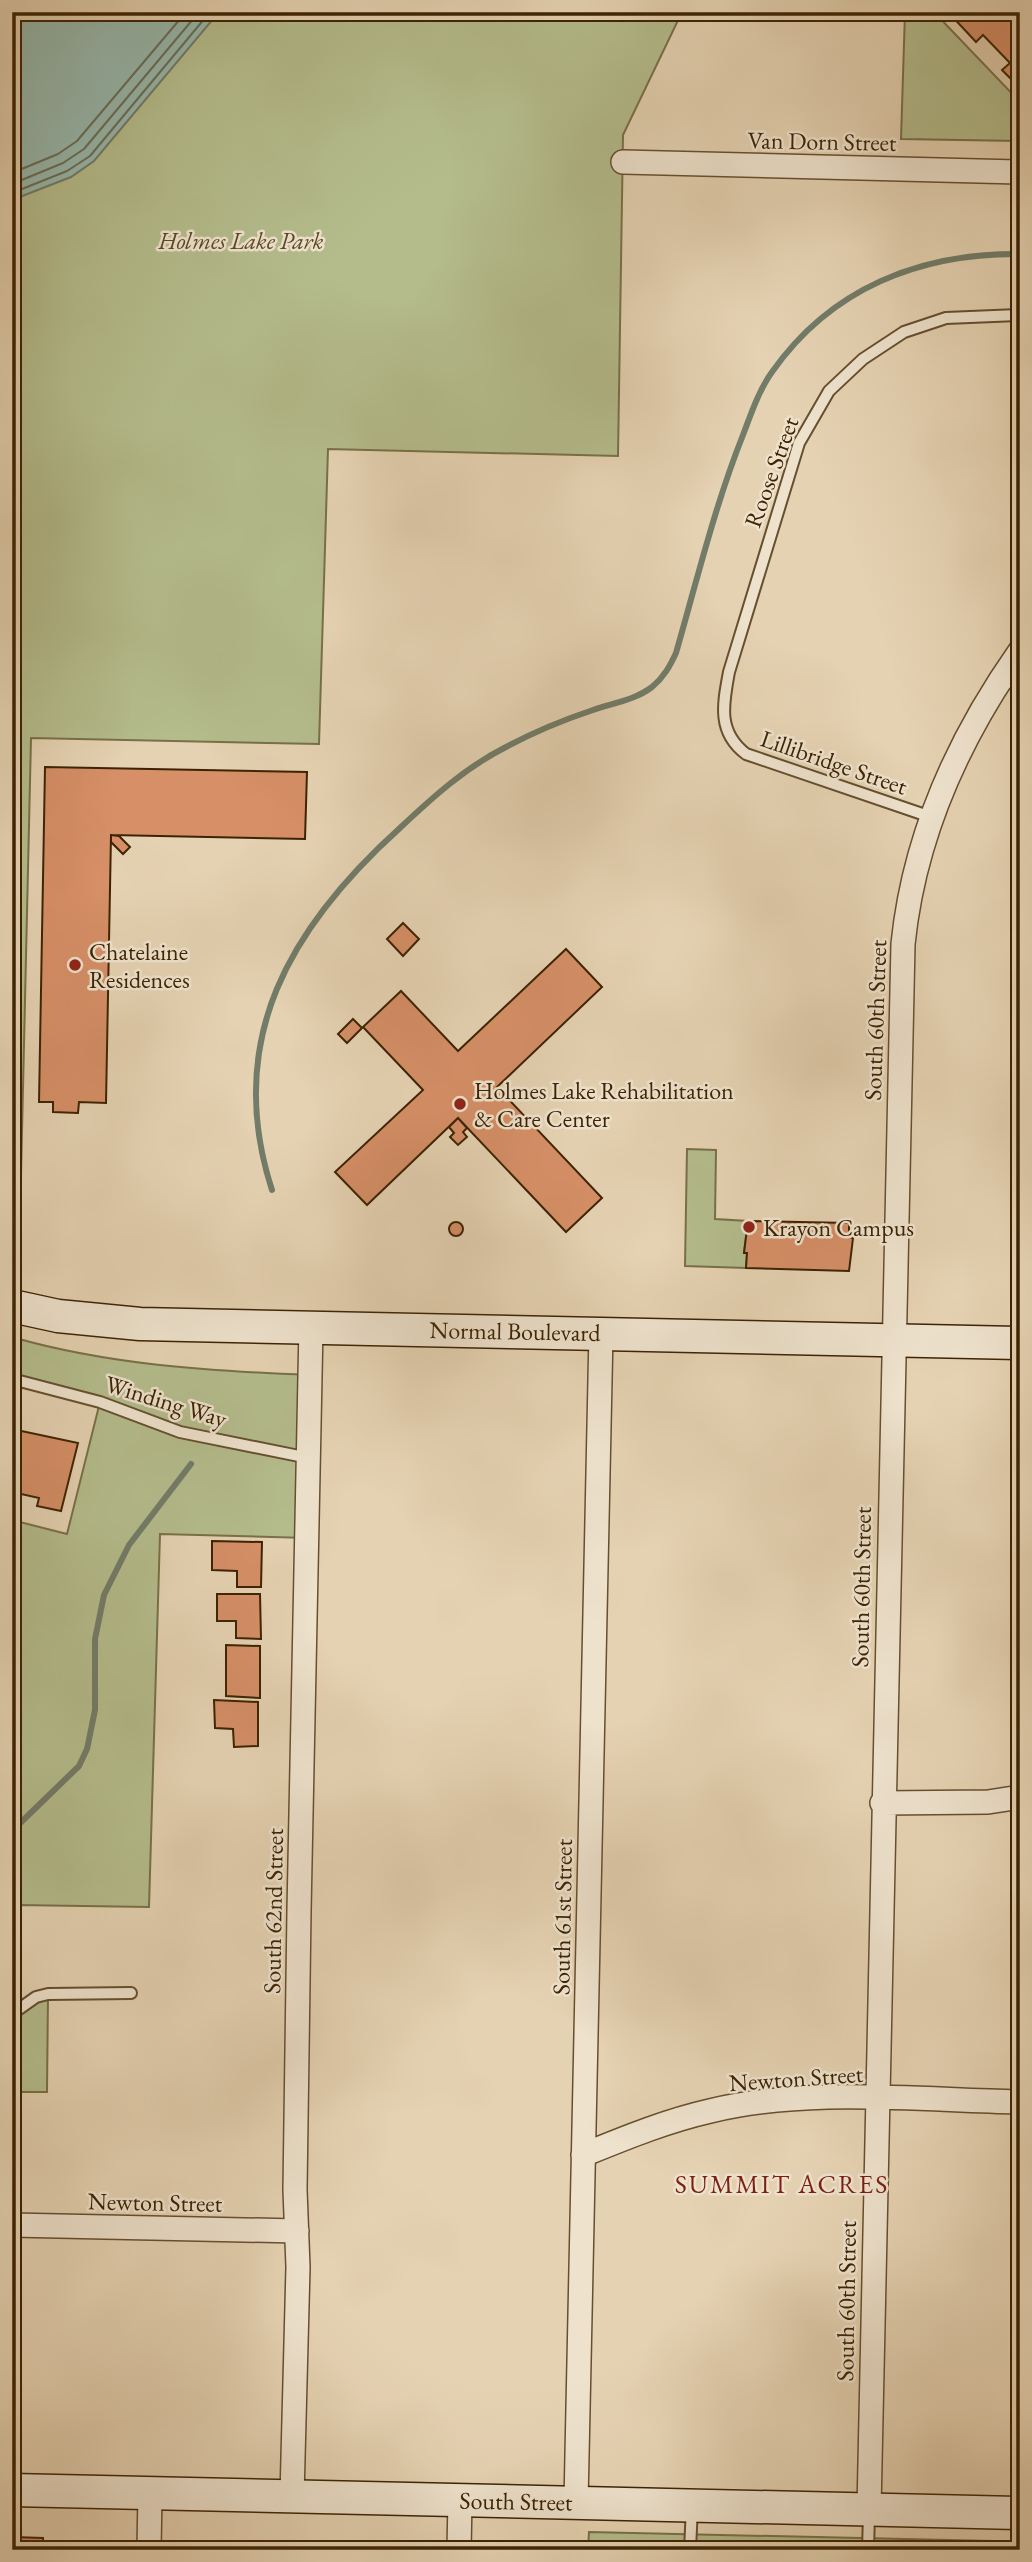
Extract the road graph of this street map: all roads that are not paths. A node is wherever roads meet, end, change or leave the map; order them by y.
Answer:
1 (623, 162) dead end
2 (1020, 172) edge
3 (1020, 315) edge
4 (1020, 652) edge
5 (1011, 682) edge
6 (729, 737) joint
7 (931, 817) junction
8 (12, 1306) edge
9 (311, 1327) junction
10 (601, 1333) junction
11 (892, 1340) junction
12 (1020, 1343) edge
13 (12, 1379) edge
14 (309, 1458) junction
15 (1020, 1797) edge
16 (883, 1803) junction
17 (131, 1993) dead end
18 (12, 2014) edge
19 (876, 2099) junction
20 (1020, 2102) edge
21 (583, 2155) junction
22 (12, 2225) edge
23 (297, 2231) junction
24 (12, 2490) edge
25 (150, 2493) junction
26 (292, 2496) junction
27 (460, 2500) junction
28 (576, 2502) junction
29 (692, 2505) junction
30 (869, 2509) junction
31 (1020, 2513) edge
32 (149, 2550) edge
33 (458, 2550) edge
34 (690, 2550) edge
35 (867, 2550) edge

1 - 2 street, Van Dorn Street
3 - 6 lane, Roose Street
4 - 5 street, South 60th Street
5 - 7 street, South 60th Street
6 - 7 lane, Lillibridge Street
7 - 11 street, South 60th Street
8 - 9 main road, Normal Boulevard
9 - 10 main road, Normal Boulevard
9 - 14 street, South 62nd Street
10 - 11 main road, Normal Boulevard
10 - 21 street, South 61st Street
11 - 12 main road, Normal Boulevard
11 - 16 street, South 60th Street
13 - 14 lane, Winding Way
14 - 23 street, South 62nd Street
15 - 16 street
16 - 19 street, South 60th Street
17 - 18 lane
19 - 20 street, Newton Street
19 - 21 street, Newton Street
19 - 30 street, South 60th Street
21 - 28 street, South 61st Street
22 - 23 street, Newton Street
23 - 26 street, South 62nd Street
24 - 25 main road, South Street
25 - 26 main road, South Street
25 - 32 street
26 - 27 main road, South Street
27 - 28 main road, South Street
27 - 33 street
28 - 29 main road, South Street
29 - 30 main road, South Street
29 - 34 lane
30 - 31 main road, South Street
30 - 35 lane, South 60th Street

